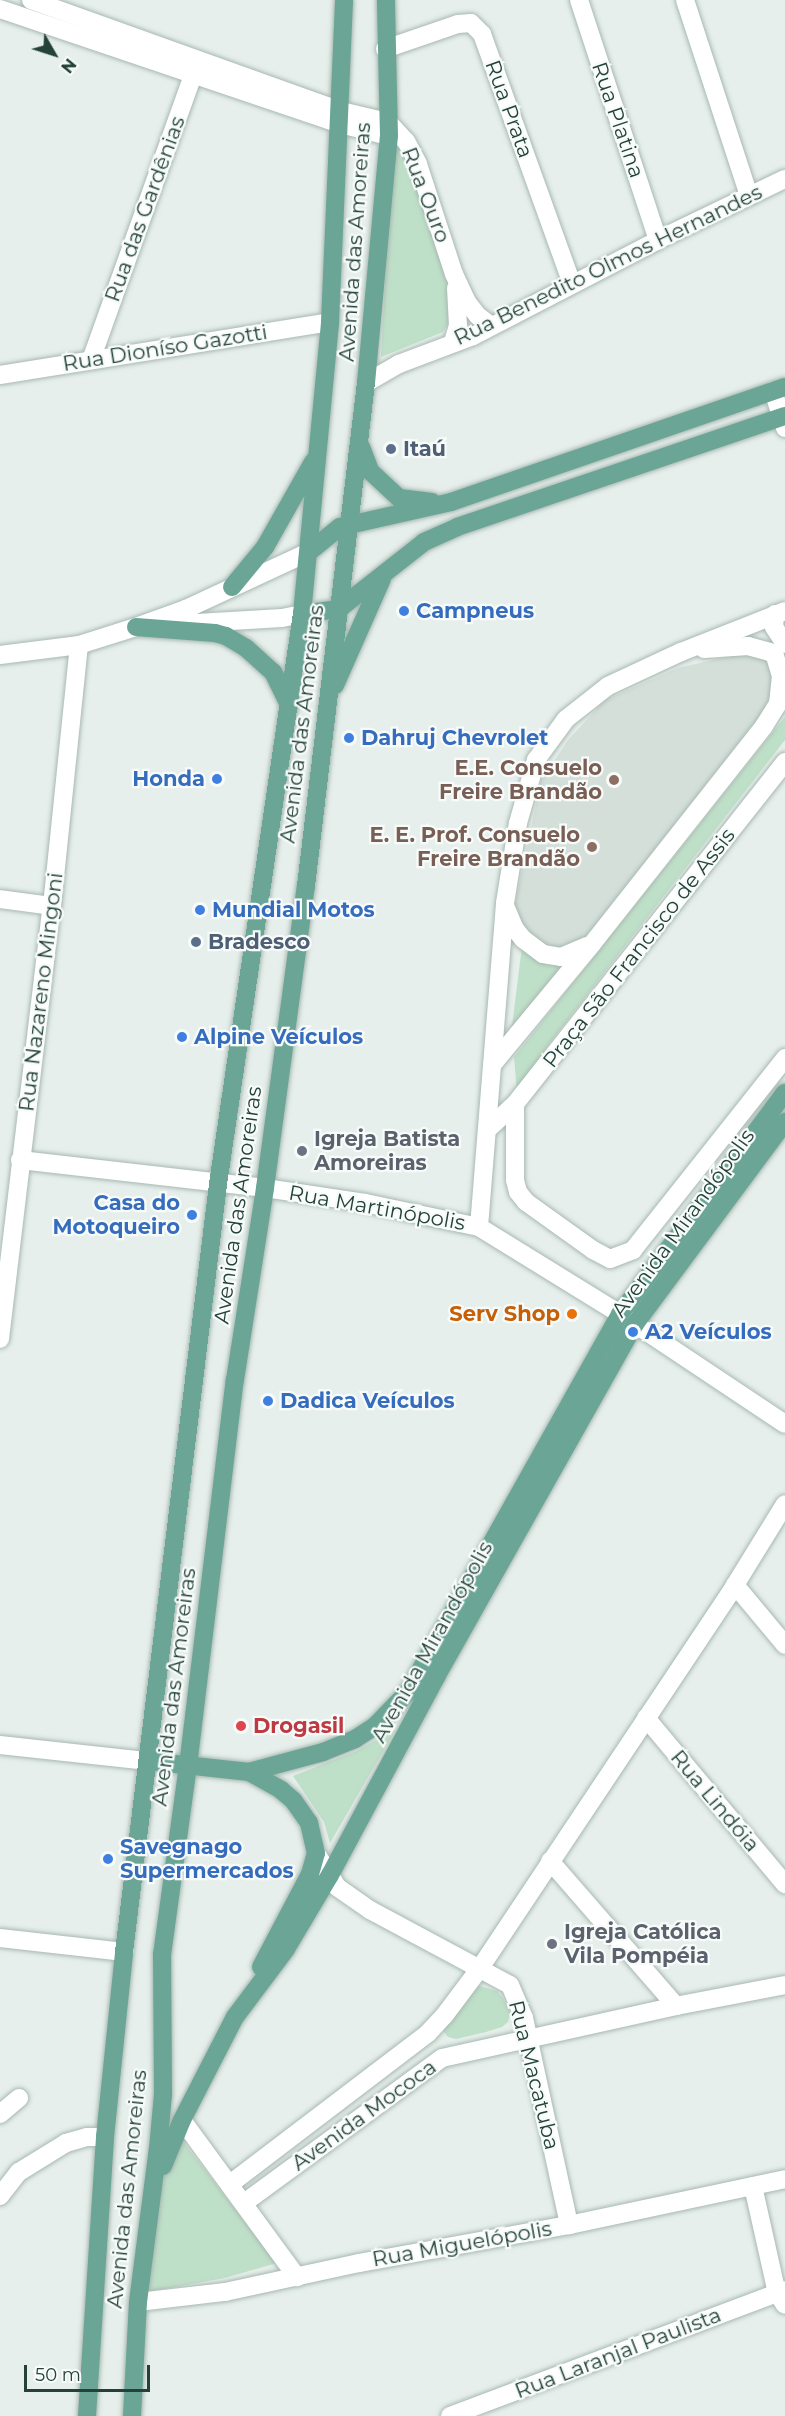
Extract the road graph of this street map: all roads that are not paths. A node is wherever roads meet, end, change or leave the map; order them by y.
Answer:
1 (31, 0) edge
2 (344, 0) edge
3 (386, 0) edge
4 (579, 0) edge
5 (685, 0) edge
6 (2, 8) edge
7 (385, 49) junction
8 (196, 67) junction
9 (340, 118) junction
10 (388, 129) junction
11 (785, 179) edge
12 (749, 196) junction
13 (658, 240) junction
14 (454, 274) junction
15 (572, 284) junction
16 (330, 322) junction
17 (489, 325) junction
18 (453, 342) junction
19 (91, 360) junction
20 (0, 375) edge
21 (366, 383) junction
22 (779, 389) edge
23 (784, 420) edge
24 (359, 441) junction
25 (316, 456) junction
26 (452, 502) junction
27 (348, 525) junction
28 (309, 552) junction
29 (384, 575) junction
30 (232, 587) junction
31 (339, 609) junction
32 (780, 612) edge
33 (302, 614) junction
34 (136, 627) junction
35 (79, 645) junction
36 (782, 651) edge
37 (681, 652) junction
38 (0, 655) edge
39 (289, 705) junction
40 (326, 706) junction
41 (785, 762) edge
42 (0, 899) edge
43 (505, 903) junction
44 (52, 906) junction
45 (592, 944) junction
46 (785, 1058) edge
47 (492, 1065) junction
48 (785, 1094) edge
49 (515, 1104) junction
50 (785, 1122) edge
51 (487, 1130) junction
52 (20, 1160) junction
53 (218, 1184) junction
54 (265, 1188) junction
55 (479, 1227) junction
56 (628, 1319) junction
57 (0, 1339) edge
58 (785, 1424) edge
59 (785, 1504) edge
60 (735, 1585) junction
61 (785, 1645) edge
62 (645, 1718) junction
63 (0, 1745) edge
64 (148, 1761) junction
65 (188, 1766) junction
66 (249, 1772) junction
67 (316, 1853) junction
68 (550, 1861) junction
69 (330, 1875) junction
70 (785, 1884) edge
71 (0, 1938) edge
72 (124, 1952) junction
73 (480, 1968) junction
74 (785, 1985) edge
75 (676, 2006) junction
76 (235, 2017) junction
77 (428, 2032) junction
78 (527, 2037) junction
79 (442, 2058) junction
80 (19, 2098) dead end
81 (0, 2114) edge
82 (182, 2120) junction
83 (105, 2138) junction
84 (785, 2179) edge
85 (230, 2184) junction
86 (753, 2186) junction
87 (0, 2196) edge
88 (152, 2202) junction
89 (244, 2203) junction
90 (568, 2225) junction
91 (297, 2277) junction
92 (782, 2296) edge
93 (138, 2302) junction
94 (87, 2416) edge
95 (132, 2416) edge
96 (450, 2416) edge

1 - 8 street
2 - 9 main road, Avenida das Amoreiras
3 - 7 main road, Avenida das Amoreiras
4 - 13 street, Rua Platina
5 - 12 street
6 - 8 street
7 - 10 main road, Avenida das Amoreiras
7 - 15 street, Rua Prata
8 - 9 street
8 - 19 street, Rua das Gardênias
9 - 10 street
9 - 16 main road, Avenida das Amoreiras
10 - 14 street, Rua Ouro
10 - 21 main road, Avenida das Amoreiras
11 - 12 street, Rua Benedito Olmos Hernandes
12 - 13 street, Rua Benedito Olmos Hernandes
13 - 15 street, Rua Benedito Olmos Hernandes
14 - 17 street, Rua Ouro
14 - 18 street, Rua Ouro
15 - 17 street, Rua Benedito Olmos Hernandes
16 - 19 street, Rua Dioníso Gazotti
16 - 25 main road, Avenida das Amoreiras
17 - 18 street, Rua Benedito Olmos Hernandes
18 - 21 street, Rua Benedito Olmos Hernandes
19 - 20 street, Rua Dioníso Gazotti
21 - 24 main road, Avenida das Amoreiras
22 - 23 street
22 - 26 main road
23 - 29 main road
24 - 26 main road
24 - 27 main road, Avenida das Amoreiras
25 - 28 main road, Avenida das Amoreiras
25 - 30 main road
26 - 27 main road
27 - 28 main road
27 - 31 main road, Avenida das Amoreiras
28 - 30 street
28 - 33 main road, Avenida das Amoreiras
29 - 31 main road
29 - 40 main road
30 - 34 street
31 - 33 main road
31 - 40 main road, Avenida das Amoreiras
32 - 36 street, Praça São Francisco de Assis
32 - 37 street
33 - 34 street
33 - 39 main road, Avenida das Amoreiras
34 - 35 street
34 - 39 main road
35 - 38 street
35 - 44 street, Rua Nazareno Mingoni
36 - 37 street
36 - 45 street, Praça São Francisco de Assis
37 - 43 street
39 - 53 main road, Avenida das Amoreiras
40 - 54 main road, Avenida das Amoreiras
41 - 49 street, Praça São Francisco de Assis
42 - 44 street
43 - 45 street, Praça São Francisco de Assis
43 - 47 street
44 - 52 street, Rua Nazareno Mingoni
45 - 47 street, Praça São Francisco de Assis
46 - 49 street, Avenida Mirandópolis
47 - 51 street
48 - 56 main road, Avenida Mirandópolis
49 - 51 street, Praça São Francisco de Assis
50 - 56 main road, Avenida Mirandópolis
51 - 55 street
52 - 53 street, Rua Martinópolis
52 - 57 street, Rua Nazareno Mingoni
53 - 54 street, Rua Martinópolis
53 - 64 main road, Avenida das Amoreiras
54 - 55 street, Rua Martinópolis
54 - 65 main road, Avenida das Amoreiras
55 - 56 street, Rua Martinópolis
56 - 58 street, Rua Martinópolis
56 - 66 main road, Avenida Mirandópolis
56 - 69 main road, Avenida Mirandópolis
59 - 60 street, Avenida Mococa
60 - 61 street
60 - 62 street, Avenida Mococa
62 - 68 street, Avenida Mococa
62 - 70 street, Rua Lindóia
63 - 64 street
64 - 65 main road
64 - 72 main road, Avenida das Amoreiras
65 - 66 main road
65 - 88 main road, Avenida das Amoreiras
66 - 67 main road
67 - 69 street, Rua Macatuba
67 - 76 main road
68 - 73 street, Avenida Mococa
68 - 75 street
69 - 73 street, Rua Macatuba
69 - 76 main road, Avenida Mirandópolis
71 - 72 street
72 - 83 main road, Avenida das Amoreiras
73 - 77 street, Avenida Mococa
73 - 78 street, Rua Macatuba
74 - 75 street, Avenida Mococa
75 - 78 street, Avenida Mococa
76 - 82 main road, Avenida Mirandópolis
77 - 79 street
77 - 85 street, Avenida Mococa
78 - 79 street, Avenida Mococa
78 - 90 street, Rua Macatuba
79 - 89 street, Avenida Mococa
80 - 81 street
82 - 85 street
82 - 88 main road, Avenida Mirandópolis
83 - 87 street
83 - 94 main road, Avenida das Amoreiras
84 - 86 street, Rua Miguelópolis
85 - 89 street
86 - 90 street, Rua Miguelópolis
86 - 92 street
88 - 93 main road, Avenida das Amoreiras
89 - 91 street
90 - 91 street, Rua Miguelópolis
91 - 93 street, Rua Miguelópolis
92 - 96 street, Rua Laranjal Paulista
93 - 95 main road, Avenida das Amoreiras

